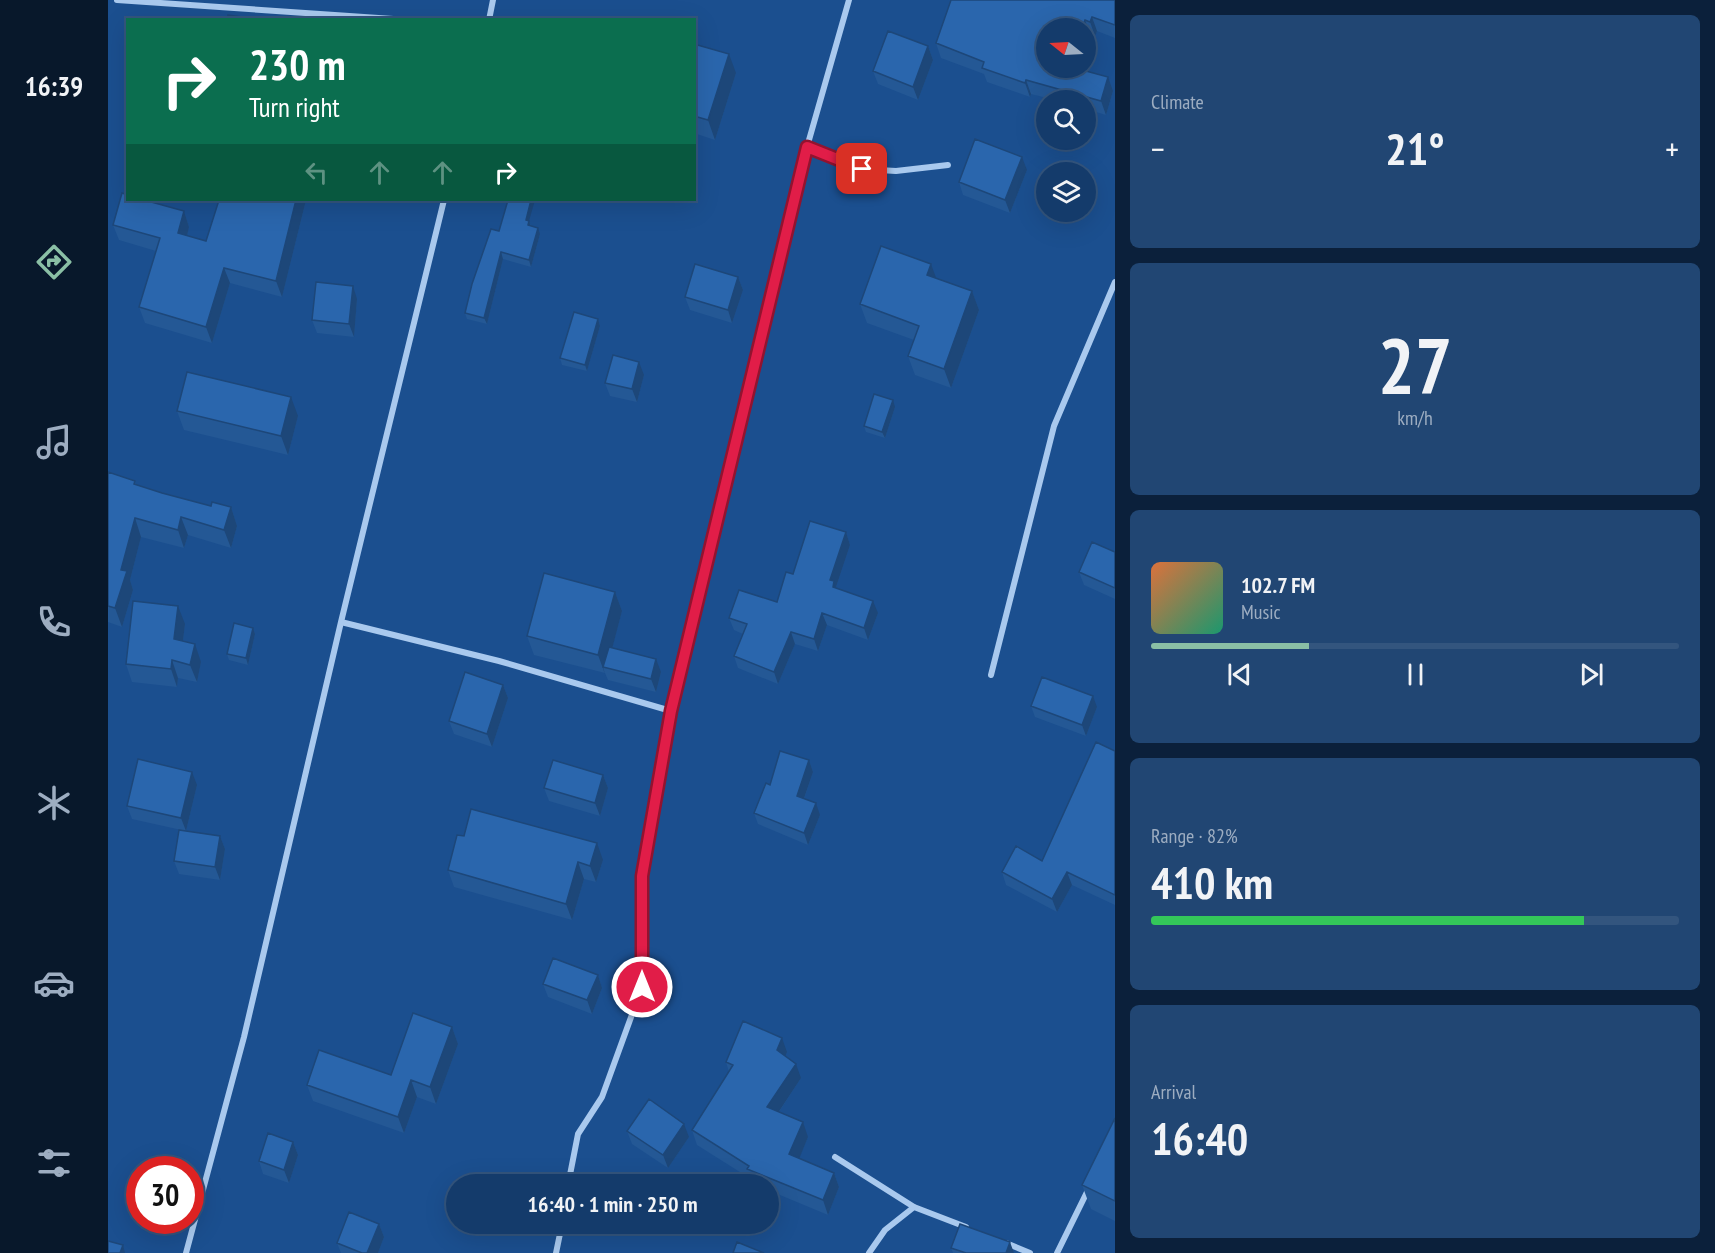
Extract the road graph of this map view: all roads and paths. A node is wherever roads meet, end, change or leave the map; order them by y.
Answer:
1 (117, 0) edge
2 (493, 0) edge
3 (849, 0) edge
4 (379, 18) edge
5 (489, 18) edge
6 (807, 147) junction
7 (948, 165) dead end
8 (444, 201) edge
9 (1115, 282) edge
10 (341, 622) junction
11 (991, 675) dead end
12 (671, 711) junction
13 (835, 1157) dead end
14 (570, 1174) edge
15 (1094, 1178) edge
16 (914, 1207) junction
17 (977, 1232) edge
18 (560, 1234) edge
19 (999, 1240) edge
20 (186, 1253) edge
21 (556, 1253) edge
22 (869, 1253) edge
23 (1030, 1253) edge
24 (1057, 1253) edge

1 - 4 street
2 - 5 street
3 - 6 street
6 - 7 street
6 - 12 street
8 - 10 street
9 - 11 street
10 - 12 street
10 - 20 street
12 - 14 street
13 - 16 street
15 - 24 street
16 - 17 street
16 - 22 street
18 - 21 street
19 - 23 street

